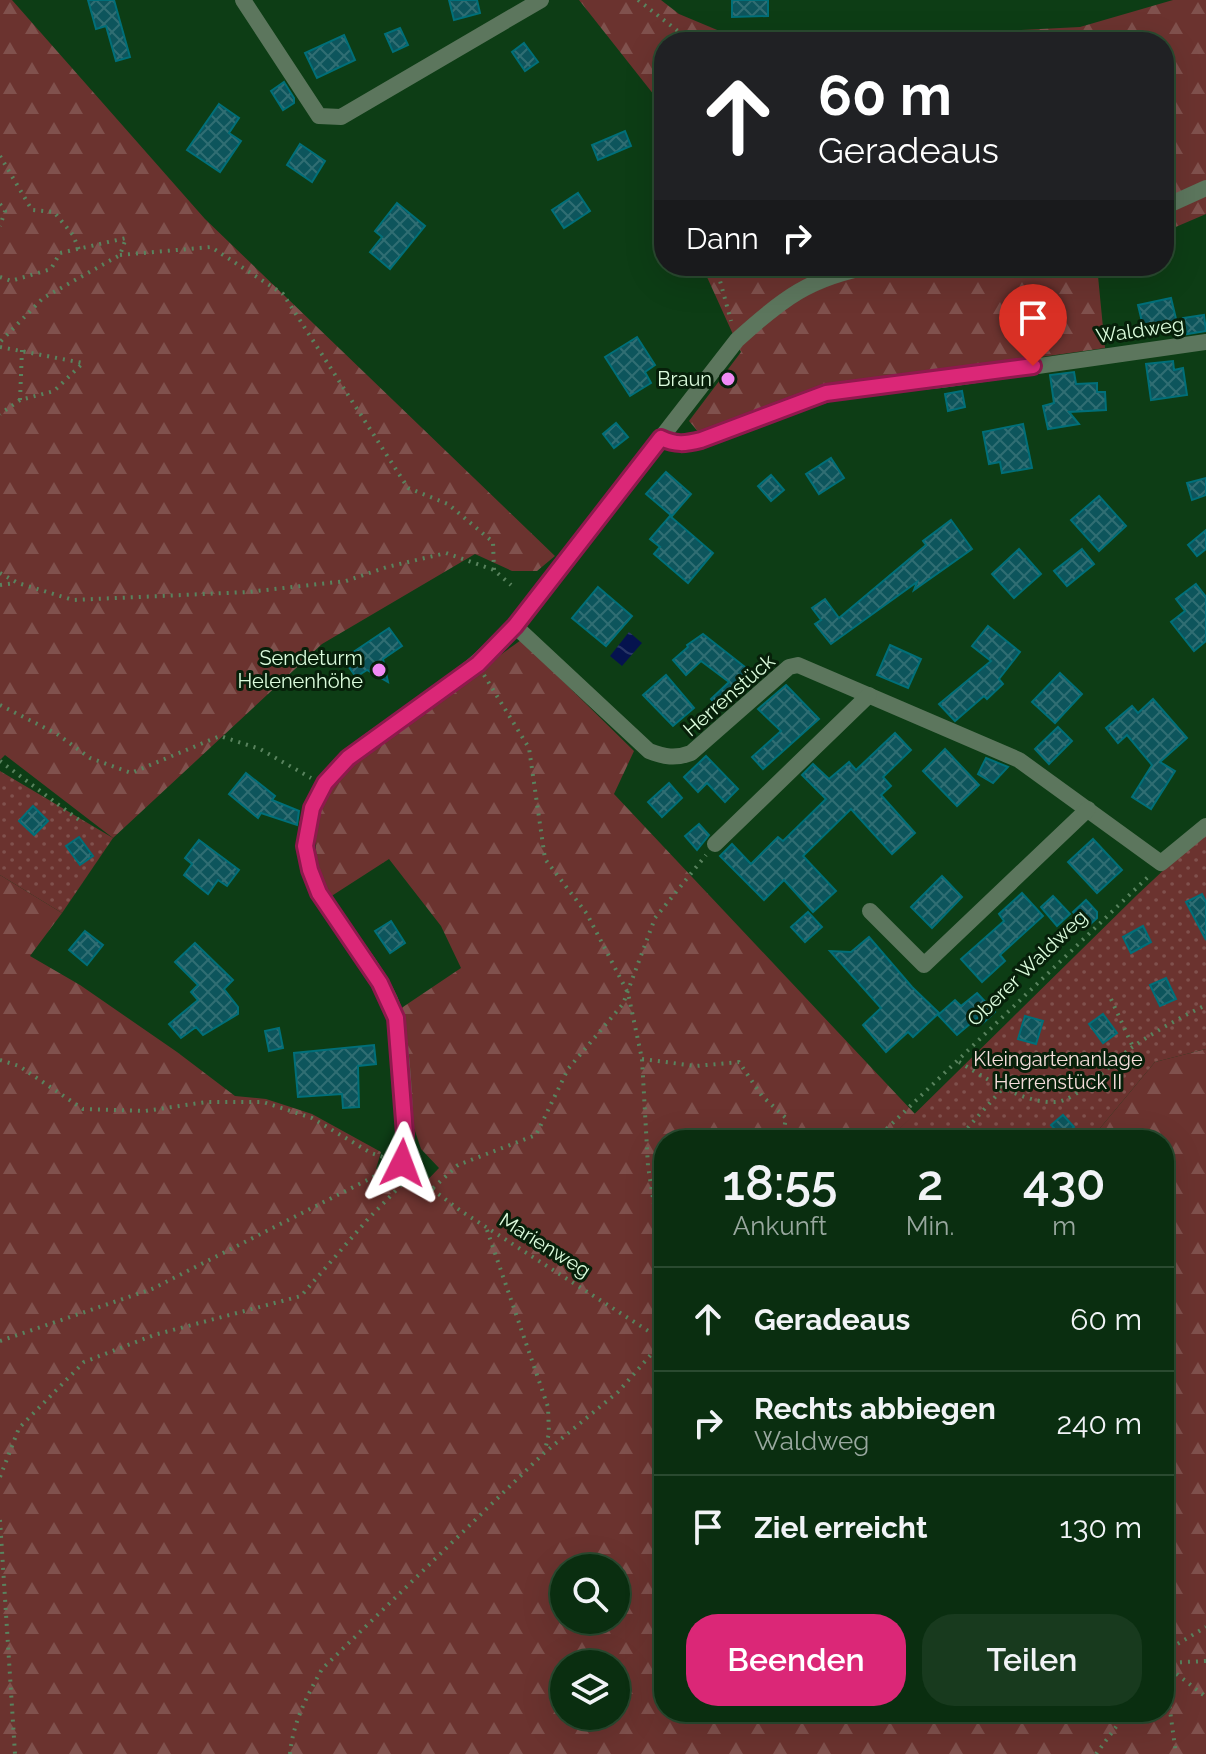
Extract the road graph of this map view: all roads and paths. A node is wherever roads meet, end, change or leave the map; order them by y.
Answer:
1 (243, 0) edge
2 (541, 0) edge
3 (638, 0) edge
4 (679, 32) edge
5 (0, 156) edge
6 (1206, 188) edge
7 (1174, 202) edge
8 (0, 204) edge
9 (0, 226) edge
10 (79, 250) junction
11 (120, 255) junction
12 (719, 276) edge
13 (832, 276) edge
14 (0, 277) edge
15 (737, 340) junction
16 (1206, 342) edge
17 (0, 344) edge
18 (22, 350) junction
19 (20, 400) junction
20 (0, 414) edge
21 (661, 438) junction
22 (494, 570) junction
23 (0, 573) edge
24 (18, 583) junction
25 (0, 585) edge
26 (511, 585) dead end
27 (515, 626) junction
28 (478, 664) junction
29 (869, 695) junction
30 (0, 705) edge
31 (0, 761) edge
32 (300, 771) dead end
33 (1088, 809) junction
34 (83, 823) dead end
35 (1206, 826) edge
36 (715, 844) joint
37 (1161, 863) junction
38 (870, 911) dead end
39 (628, 993) junction
40 (1111, 999) dead end
41 (1206, 1005) edge
42 (1133, 1047) junction
43 (642, 1059) junction
44 (0, 1060) edge
45 (959, 1062) junction
46 (1003, 1088) junction
47 (784, 1130) edge
48 (886, 1130) edge
49 (966, 1130) edge
50 (407, 1168) junction
51 (433, 1188) junction
52 (654, 1204) edge
53 (486, 1227) junction
54 (654, 1334) edge
55 (0, 1341) edge
56 (654, 1351) edge
57 (544, 1453) junction
58 (0, 1477) edge
59 (0, 1520) edge
60 (1206, 1627) edge
61 (1174, 1646) edge
62 (1206, 1661) edge
63 (1174, 1664) edge
64 (1174, 1673) edge
65 (1206, 1697) edge
66 (1120, 1722) edge
67 (1172, 1722) edge
68 (15, 1754) edge
69 (290, 1754) edge
70 (1096, 1754) edge
71 (1176, 1754) edge

1 - 2 street
3 - 4 path
5 - 10 path
6 - 7 street
8 - 9 path
10 - 11 path
10 - 14 path
11 - 17 path
11 - 22 path
12 - 15 path
13 - 15 street
15 - 21 street
16 - 21 street, Waldweg
17 - 18 path
18 - 19 path
18 - 19 path
19 - 20 path
21 - 27 street
22 - 24 path
22 - 26 path
23 - 24 path
24 - 25 path
27 - 28 street
27 - 29 street, Herrenstück
28 - 39 path
28 - 50 street
29 - 33 street, Herrenstück
29 - 36 street
30 - 32 path
31 - 34 path
33 - 37 street, Herrenstück
33 - 38 street
35 - 37 street
36 - 39 path
37 - 45 path, Oberer Waldweg
39 - 43 path
39 - 51 path
40 - 42 path
41 - 42 path
42 - 46 path
43 - 47 path
43 - 52 path
44 - 50 path, Marienweg
45 - 46 path
45 - 48 path, Oberer Waldweg
46 - 49 path
50 - 51 path, Marienweg
50 - 55 path
50 - 58 path
51 - 53 path, Marienweg
53 - 54 path, Marienweg
53 - 57 path
56 - 57 path
57 - 69 path
59 - 68 path
60 - 61 path
62 - 63 path
64 - 65 path
66 - 70 path
67 - 71 path

